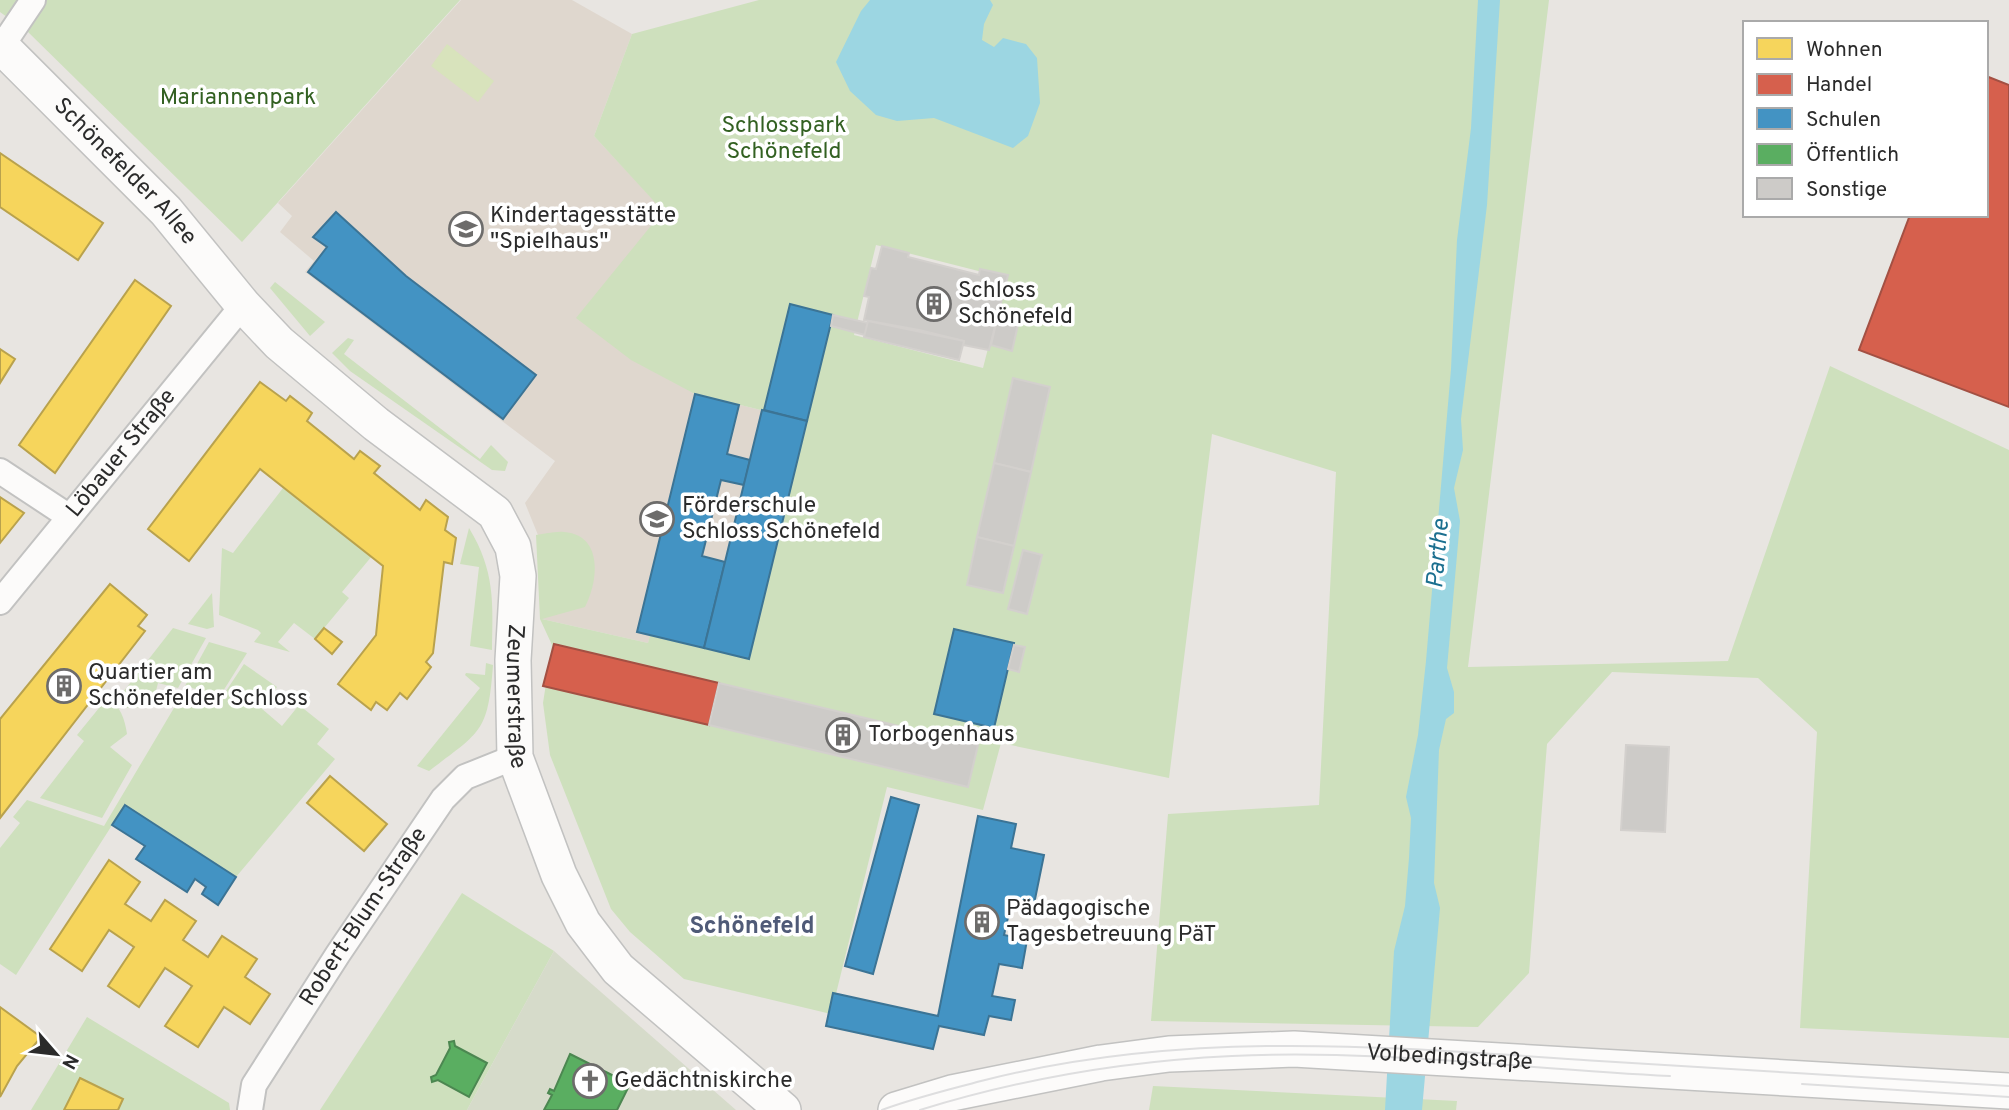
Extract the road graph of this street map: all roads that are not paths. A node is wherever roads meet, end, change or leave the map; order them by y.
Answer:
1 (33, 0) edge
2 (1, 45) edge
3 (243, 305) junction
4 (0, 471) edge
5 (68, 516) junction
6 (0, 602) edge
7 (515, 757) junction
8 (1816, 1079) junction
9 (2009, 1091) edge
10 (1901, 1097) edge
11 (250, 1110) edge
12 (783, 1110) edge
13 (896, 1110) edge
14 (1841, 1110) edge

1 - 2 street, Schönefelder Allee
2 - 3 main road, Schönefelder Allee
3 - 5 street, Löbauer Straße
3 - 7 main road, Zeumerstraße
4 - 5 street
5 - 6 street, Löbauer Straße
7 - 11 street, Robert-Blum-Straße
7 - 12 main road, Zeumerstraße
8 - 10 main road, Volbedingstraße
8 - 13 main road, Volbedingstraße
8 - 14 main road
9 - 10 main road, Volbedingstraße

